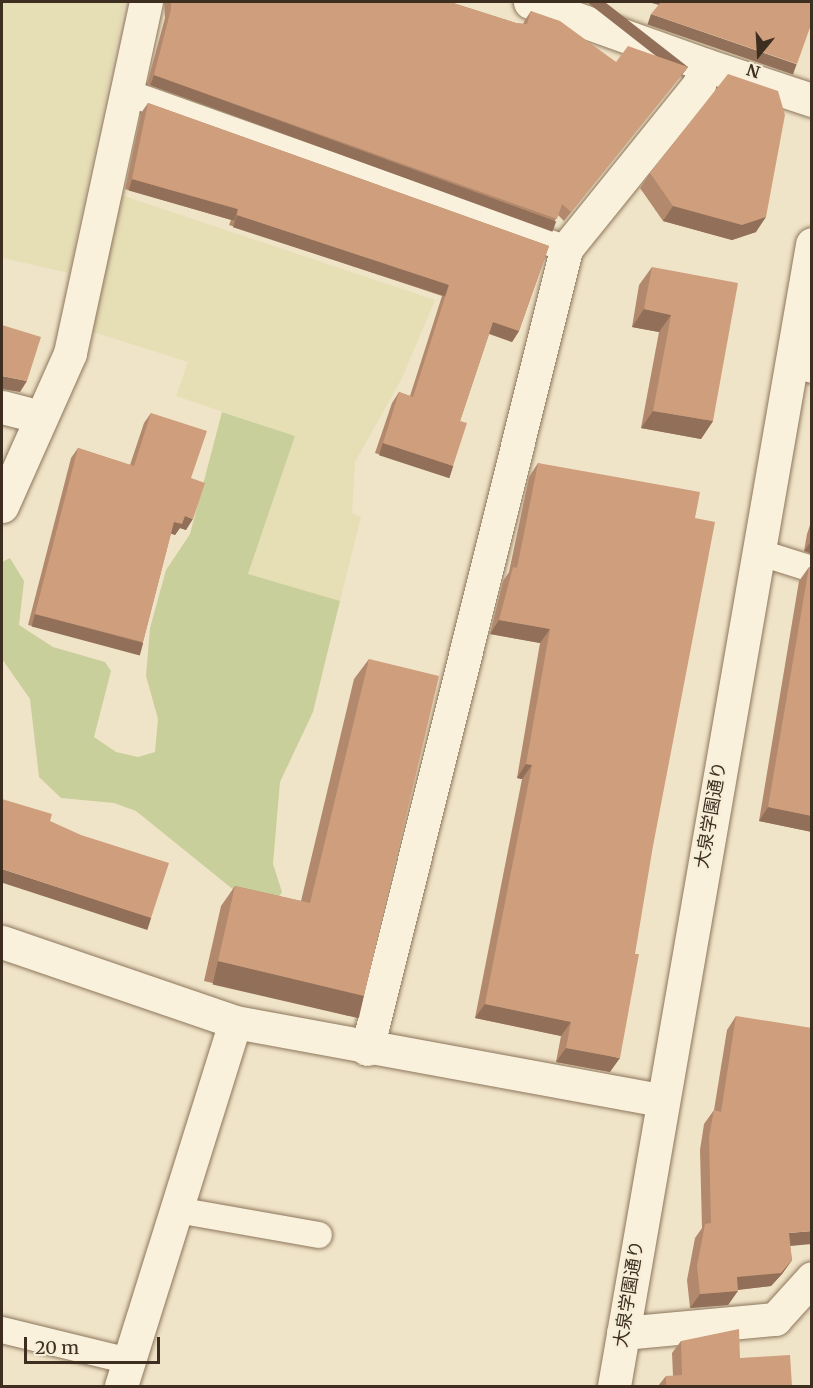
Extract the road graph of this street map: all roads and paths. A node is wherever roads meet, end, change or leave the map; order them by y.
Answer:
1 (146, 2) edge
2 (530, 2) edge
3 (706, 65) junction
4 (126, 92) junction
5 (812, 100) edge
6 (812, 244) edge
7 (566, 249) junction
8 (801, 367) edge
9 (2, 407) edge
10 (41, 417) junction
11 (2, 506) edge
12 (758, 552) junction
13 (812, 569) edge
14 (2, 942) edge
15 (235, 1022) junction
16 (367, 1049) junction
17 (661, 1100) junction
18 (177, 1210) junction
19 (319, 1236) dead end
20 (812, 1278) edge
21 (2, 1330) edge
22 (623, 1333) junction
23 (125, 1374) edge
24 (614, 1386) edge

1 - 4 street
2 - 3 street
3 - 5 street
3 - 7 street
4 - 7 lane
4 - 10 street
6 - 8 street, 大泉学園通り
7 - 16 street
8 - 12 street, 大泉学園通り
9 - 10 street
10 - 11 street
12 - 13 lane
12 - 17 street, 大泉学園通り
14 - 15 street
15 - 16 street
15 - 18 street
16 - 17 street
17 - 22 street, 大泉学園通り
18 - 19 lane
18 - 23 street
20 - 22 street
21 - 23 lane
22 - 24 street, 大泉学園通り

